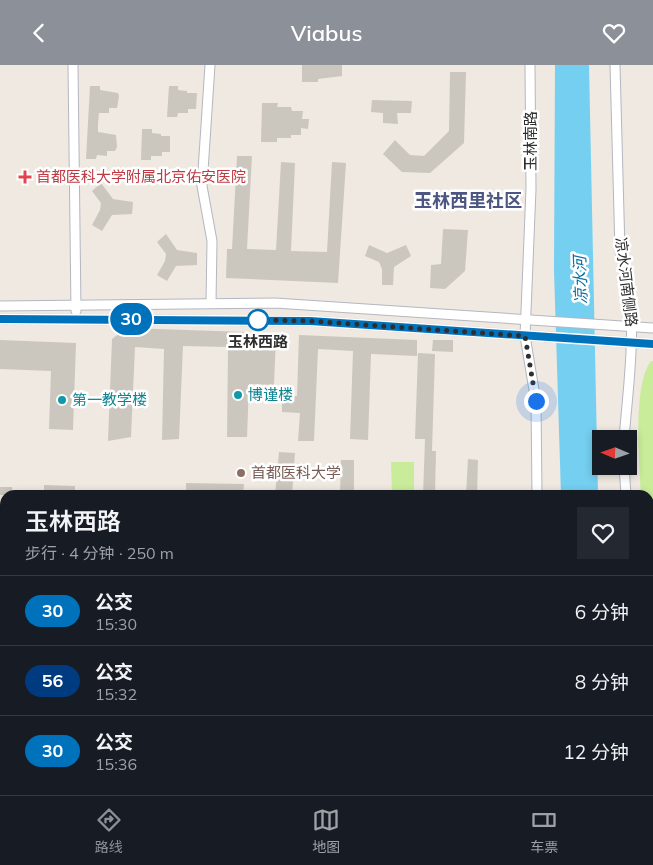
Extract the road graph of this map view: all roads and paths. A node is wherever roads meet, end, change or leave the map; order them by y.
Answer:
1 (74, 65) edge
2 (210, 65) edge
3 (530, 65) edge
4 (615, 65) edge
5 (211, 303) junction
6 (0, 306) edge
7 (76, 306) junction
8 (0, 319) edge
9 (75, 319) junction
10 (525, 319) junction
11 (633, 326) junction
12 (653, 328) edge
13 (525, 336) junction
14 (632, 343) junction
15 (653, 344) edge
16 (625, 430) edge
17 (625, 475) edge
18 (537, 490) edge
19 (626, 490) edge

1 - 7 street
2 - 5 street
3 - 10 street, 玉林南路
4 - 11 street, 凉水河南侧路
5 - 7 street
5 - 10 street
6 - 7 street
7 - 9 street
8 - 9 street
9 - 13 street
10 - 11 street
10 - 13 street, 玉林南路
11 - 12 street
11 - 14 street, 凉水河南侧路
13 - 14 street
13 - 18 street, 玉林南路
14 - 15 street
14 - 16 street, 凉水河南侧路
17 - 19 street

